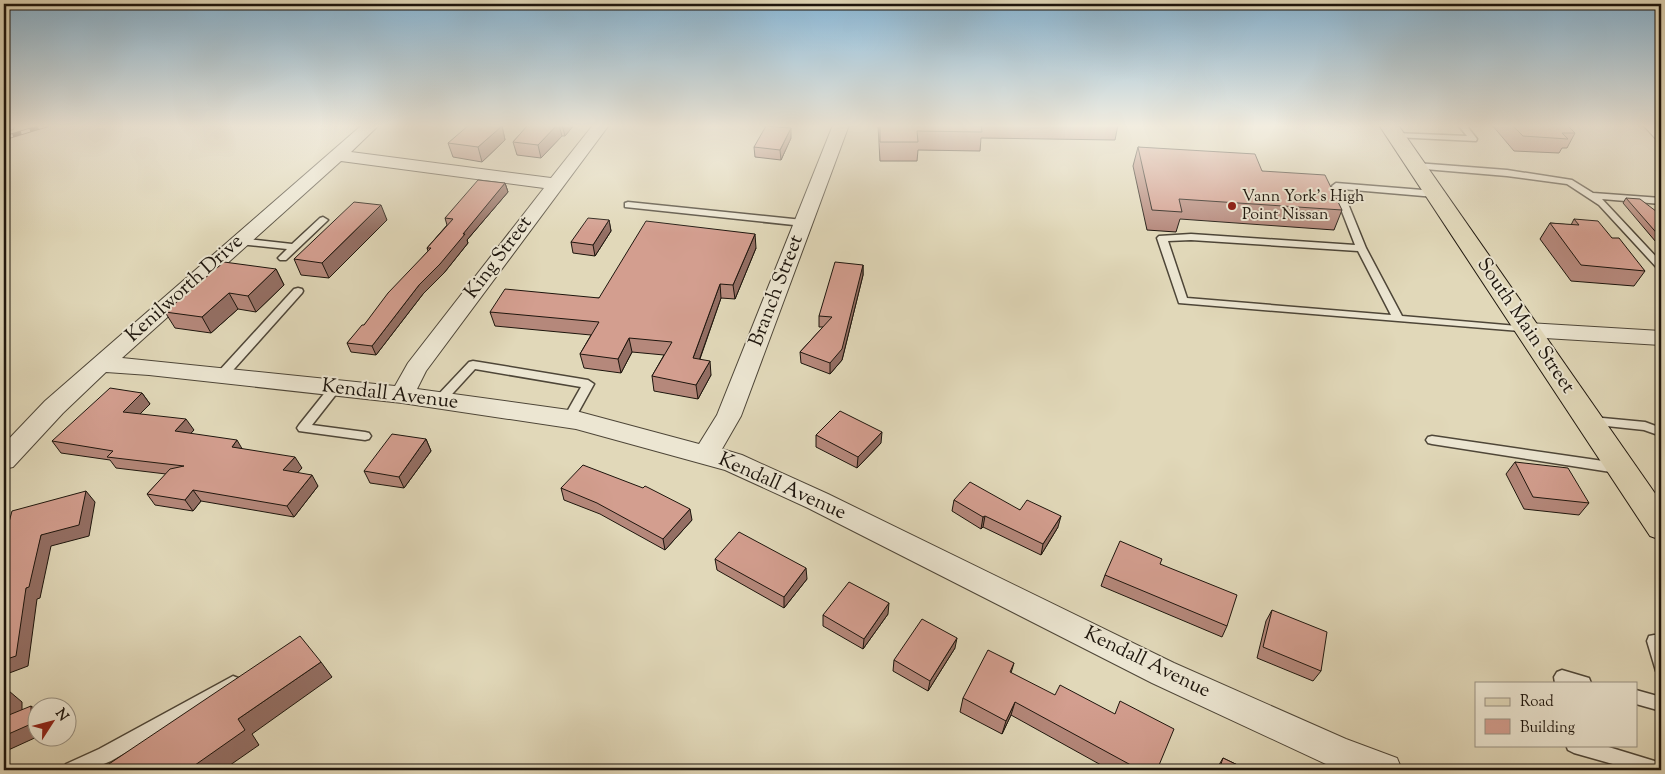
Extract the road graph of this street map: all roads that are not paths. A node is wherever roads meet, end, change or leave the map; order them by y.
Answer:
1 (329, 161) edge
2 (382, 161) edge
3 (573, 161) edge
4 (827, 161) edge
5 (1413, 161) edge
6 (1416, 166) junction
7 (555, 184) junction
8 (1435, 194) junction
9 (1591, 196) junction
10 (1661, 202) edge
11 (628, 204) dead end
12 (323, 220) dead end
13 (803, 222) junction
14 (239, 241) junction
15 (294, 247) junction
16 (1361, 248) junction
17 (283, 258) dead end
18 (1661, 267) edge
19 (298, 292) dead end
20 (1398, 319) junction
21 (1528, 330) junction
22 (1661, 338) edge
23 (101, 364) junction
24 (222, 375) junction
25 (335, 388) junction
26 (402, 395) junction
27 (439, 401) junction
28 (569, 419) junction
29 (1589, 420) junction
30 (1661, 432) edge
31 (364, 436) dead end
32 (1432, 440) dead end
33 (706, 454) junction
34 (4, 460) edge
35 (1621, 469) junction
36 (1661, 528) edge
37 (1661, 641) edge
38 (1661, 666) edge
39 (246, 675) edge
40 (1563, 682) edge
41 (1580, 682) edge
42 (1638, 698) edge
43 (1661, 704) edge
44 (1577, 746) edge
45 (72, 770) edge
46 (1385, 770) edge
47 (1660, 770) edge

1 - 14 street, Kenilworth Drive
2 - 7 street
3 - 7 street, King Street
4 - 13 street, Branch Street
5 - 6 main road, South Main Street
6 - 8 main road, South Main Street
6 - 9 lane
7 - 26 street, King Street
8 - 16 lane
8 - 21 main road, South Main Street
9 - 10 lane
9 - 18 lane
11 - 13 lane
12 - 15 lane
13 - 33 street, Branch Street
14 - 15 lane
14 - 23 street, Kenilworth Drive
15 - 17 lane
16 - 20 lane
16 - 20 lane
19 - 24 lane
20 - 21 lane
21 - 22 street
21 - 29 main road, South Main Street
23 - 24 street, Kendall Avenue
23 - 34 street, Kenilworth Drive
24 - 25 street, Kendall Avenue
25 - 26 street, Kendall Avenue
25 - 31 lane
26 - 27 street, Kendall Avenue
27 - 28 street, Kendall Avenue
27 - 28 lane
28 - 33 street, Kendall Avenue
29 - 30 lane
29 - 35 main road, South Main Street
32 - 35 lane
33 - 46 street, Kendall Avenue
35 - 36 main road, South Main Street
37 - 38 lane
39 - 45 lane
40 - 41 lane
42 - 43 lane
44 - 47 lane

